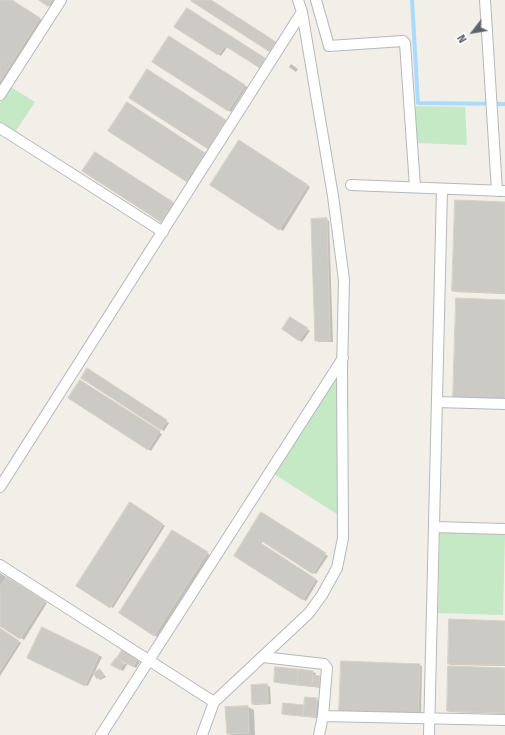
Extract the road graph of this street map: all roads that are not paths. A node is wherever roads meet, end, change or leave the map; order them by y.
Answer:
1 (61, 0) edge
2 (298, 0) edge
3 (316, 0) edge
4 (485, 0) edge
5 (302, 12) junction
6 (0, 95) edge
7 (0, 128) edge
8 (351, 185) dead end
9 (415, 187) junction
10 (442, 189) junction
11 (501, 191) edge
12 (163, 232) junction
13 (344, 356) junction
14 (437, 402) junction
15 (505, 404) edge
16 (0, 487) edge
17 (434, 527) junction
18 (505, 529) edge
19 (0, 565) edge
20 (262, 657) junction
21 (149, 660) junction
22 (214, 702) junction
23 (323, 716) junction
24 (429, 718) junction
25 (505, 720) edge
26 (101, 735) edge
27 (202, 735) edge
28 (319, 735) edge
29 (429, 735) edge

1 - 6 street
2 - 5 street
3 - 9 street
4 - 11 street
5 - 12 street
5 - 13 street
7 - 12 street
8 - 9 street
9 - 10 street
10 - 11 street
10 - 14 street
12 - 16 street
13 - 20 street
13 - 21 street
14 - 15 street
14 - 17 street
17 - 18 street
17 - 24 street
19 - 21 street
20 - 22 street
20 - 23 street
21 - 22 street
21 - 26 street
22 - 27 street
23 - 24 street
23 - 28 street
24 - 25 street
24 - 29 street

